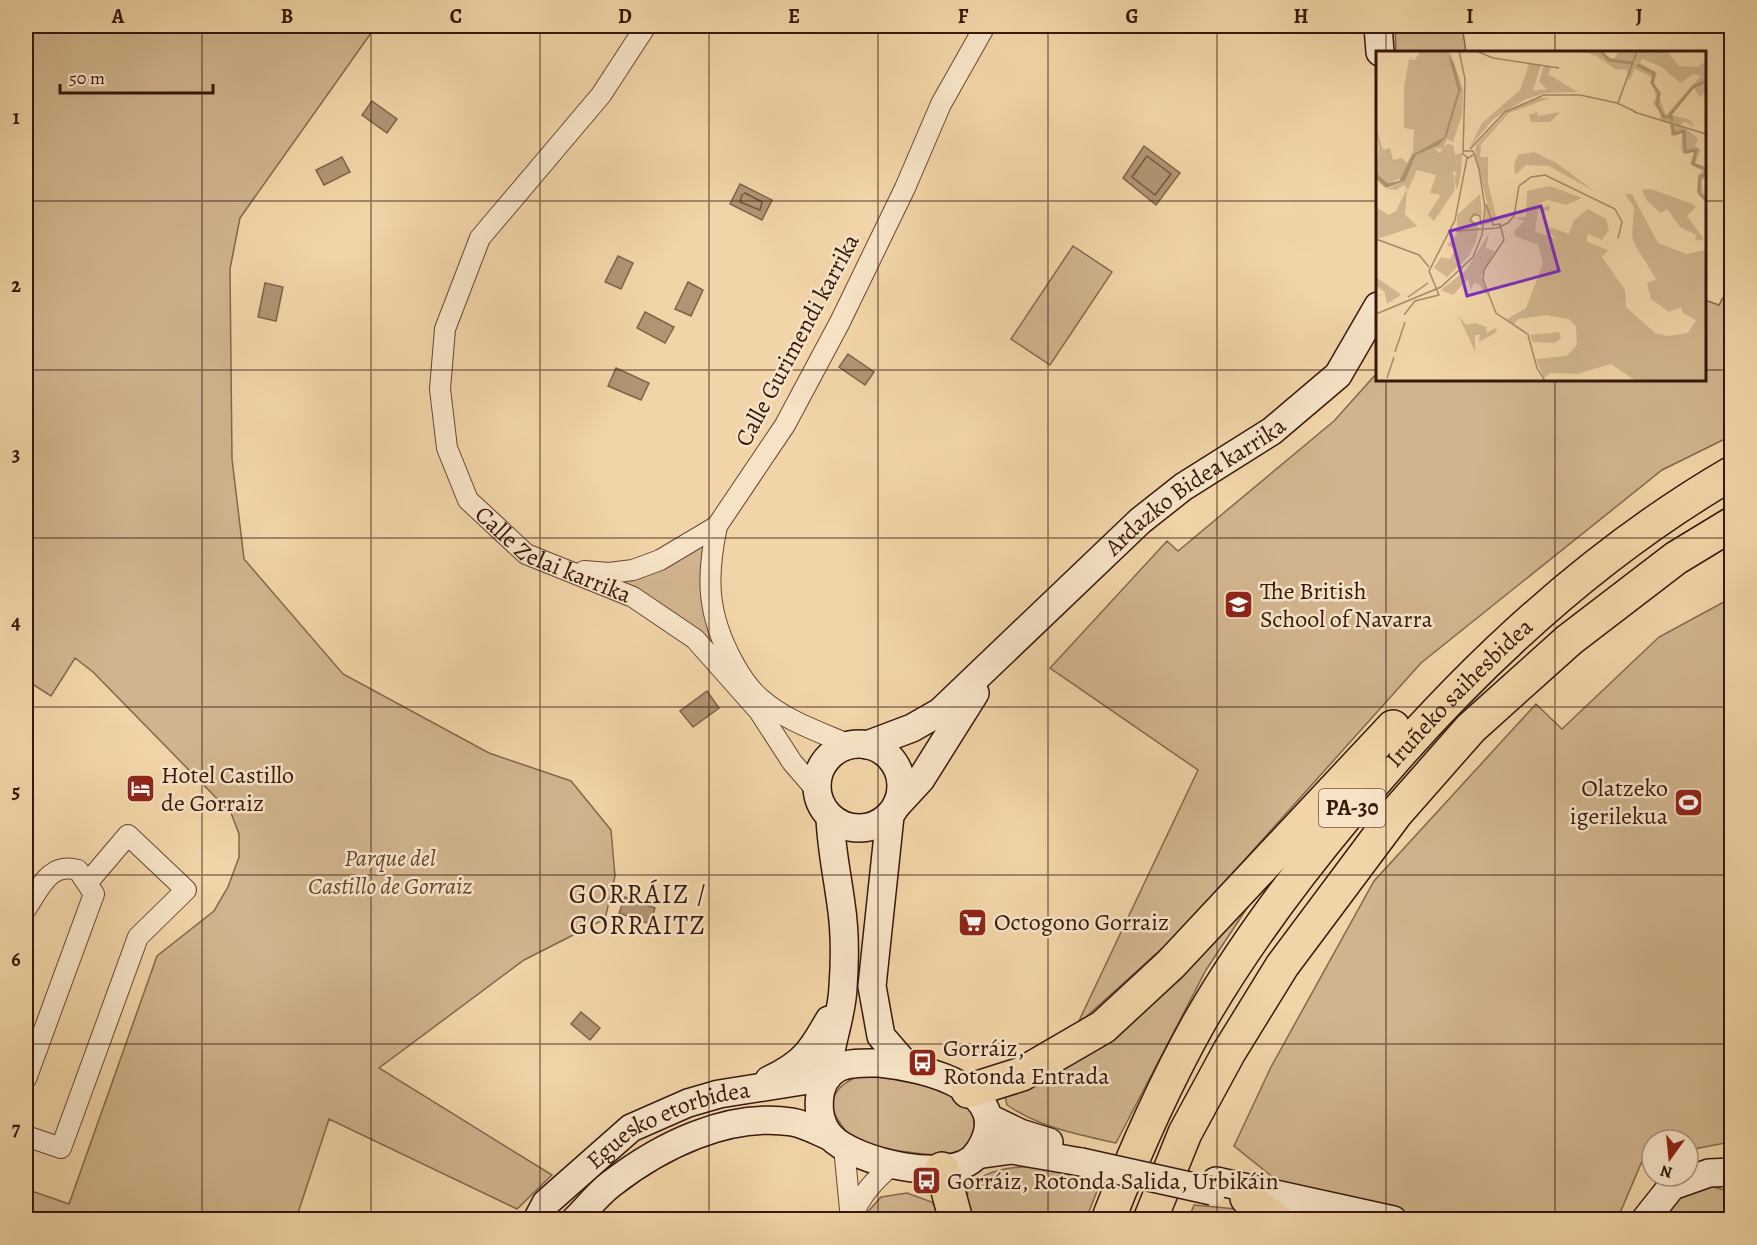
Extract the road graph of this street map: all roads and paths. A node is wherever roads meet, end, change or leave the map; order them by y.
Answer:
1 (646, 26) edge
2 (986, 26) edge
3 (1378, 26) edge
4 (1380, 51) edge
5 (1376, 308) edge
6 (1719, 480) edge
7 (1731, 524) edge
8 (717, 526) junction
9 (563, 569) junction
10 (999, 657) junction
11 (859, 745) junction
12 (817, 791) junction
13 (893, 810) junction
14 (830, 817) junction
15 (1356, 863) junction
16 (88, 882) junction
17 (26, 909) edge
18 (843, 986) junction
19 (907, 1066) junction
20 (827, 1077) junction
21 (26, 1079) edge
22 (748, 1089) junction
23 (968, 1091) junction
24 (989, 1118) junction
25 (26, 1136) edge
26 (837, 1142) junction
27 (976, 1155) junction
28 (1083, 1157) junction
29 (893, 1164) junction
30 (942, 1169) junction
31 (1724, 1177) edge
32 (1214, 1186) junction
33 (1247, 1198) junction
34 (1645, 1219) edge
35 (537, 1220) edge
36 (575, 1220) edge
37 (851, 1220) edge
38 (957, 1220) edge
39 (1108, 1220) edge
40 (1150, 1220) edge
41 (1170, 1220) edge
42 (1276, 1220) edge
43 (1341, 1220) edge
44 (1393, 1220) edge

1 - 9 street, Calle Zelai karrika
2 - 8 street, Calle Gurimendi karrika
3 - 4 street
5 - 10 street, Ardazko Bidea karrika
6 - 23 highway
6 - 39 highway, Iruñeko saihesbidea / PA-30
7 - 15 highway, Iruñeko saihesbidea / PA-30
8 - 9 street, Calle Gurimendi karrika
8 - 11 street
9 - 12 street, Calle Zelai karrika
10 - 11 street, Ardazko Bidea karrika
10 - 13 street, Ardazko Bidea karrika
11 - 12 street
11 - 13 street
12 - 14 street
13 - 14 street
13 - 19 street
14 - 18 street
15 - 40 highway, Iruñeko saihesbidea / PA-30
15 - 41 highway
16 - 17 street
16 - 21 street
16 - 25 street
18 - 20 street
18 - 22 street
19 - 20 street
19 - 23 street
20 - 22 street, Eguesko etorbidea
20 - 26 street
22 - 35 street, Eguesko etorbidea
23 - 24 street
24 - 27 street
24 - 28 street
26 - 29 street
26 - 36 street, Eguesko etorbidea
26 - 37 street
27 - 28 street
27 - 30 street
28 - 32 street, bridge
29 - 30 street
29 - 37 street
30 - 38 highway
31 - 34 street
32 - 33 street
32 - 44 street
33 - 42 highway
33 - 43 street

